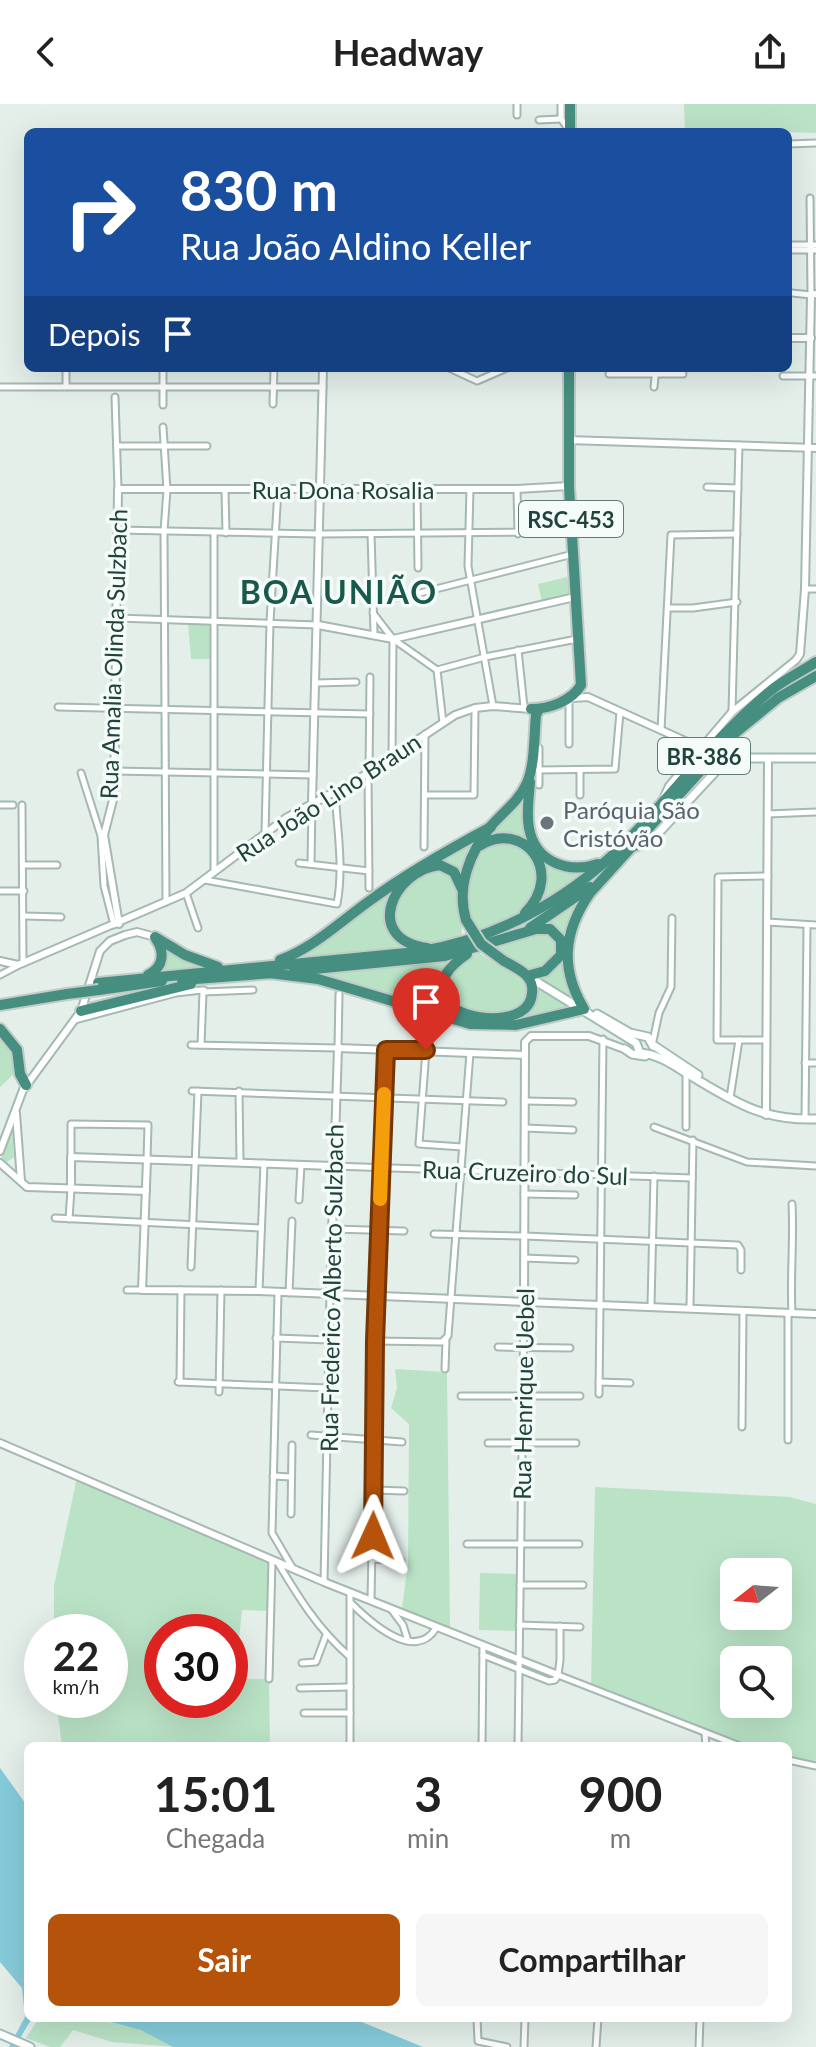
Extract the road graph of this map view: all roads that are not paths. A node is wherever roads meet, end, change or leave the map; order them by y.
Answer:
1 (517, 104) edge
2 (561, 104) edge
3 (570, 104) edge
4 (517, 115) dead end
5 (561, 119) junction
6 (539, 120) dead end
7 (567, 128) edge
8 (570, 128) edge
9 (816, 143) edge
10 (792, 144) edge
11 (810, 198) dead end
12 (792, 247) edge
13 (813, 247) edge
14 (792, 293) dead end
15 (814, 294) edge
16 (792, 338) edge
17 (813, 338) edge
18 (66, 372) edge
19 (163, 372) edge
20 (274, 372) edge
21 (323, 372) edge
22 (458, 372) edge
23 (498, 372) edge
24 (569, 372) edge
25 (656, 372) edge
26 (609, 374) dead end
27 (683, 374) dead end
28 (783, 376) dead end
29 (813, 376) edge
30 (66, 386) junction
31 (163, 386) junction
32 (0, 387) edge
33 (274, 387) junction
34 (323, 387) junction
35 (654, 387) dead end
36 (115, 397) dead end
37 (273, 404) dead end
38 (163, 405) dead end
39 (163, 427) dead end
40 (568, 440) junction
41 (739, 445) junction
42 (118, 446) junction
43 (166, 446) junction
44 (207, 446) dead end
45 (812, 448) edge
46 (569, 486) junction
47 (707, 487) dead end
48 (807, 487) junction
49 (417, 488) junction
50 (738, 488) junction
51 (816, 488) edge
52 (118, 489) junction
53 (322, 489) junction
54 (470, 489) junction
55 (517, 489) junction
56 (167, 490) junction
57 (225, 490) junction
58 (278, 490) junction
59 (117, 530) junction
60 (164, 531) junction
61 (274, 532) junction
62 (542, 532) dead end
63 (214, 533) junction
64 (226, 533) junction
65 (418, 533) junction
66 (470, 533) junction
67 (320, 534) junction
68 (371, 534) junction
69 (518, 534) junction
70 (737, 534) junction
71 (806, 535) junction
72 (816, 535) edge
73 (573, 554) junction
74 (418, 568) dead end
75 (471, 581) junction
76 (805, 589) junction
77 (816, 589) edge
78 (575, 597) junction
79 (371, 602) junction
80 (737, 602) junction
81 (669, 608) junction
82 (373, 613) junction
83 (117, 618) junction
84 (164, 619) junction
85 (479, 619) junction
86 (214, 620) junction
87 (270, 622) junction
88 (318, 625) junction
89 (374, 633) junction
90 (393, 639) junction
91 (578, 639) junction
92 (518, 650) junction
93 (485, 657) junction
94 (816, 662) edge
95 (437, 670) junction
96 (816, 676) edge
97 (370, 677) dead end
98 (356, 682) dead end
99 (315, 683) junction
100 (581, 685) junction
101 (773, 689) junction
102 (588, 697) junction
103 (568, 699) junction
104 (734, 699) junction
105 (746, 702) junction
106 (493, 706) junction
107 (58, 707) dead end
108 (115, 707) junction
109 (475, 708) junction
110 (535, 708) junction
111 (165, 709) junction
112 (214, 710) junction
113 (267, 711) junction
114 (620, 711) junction
115 (732, 712) junction
116 (315, 713) junction
117 (370, 714) junction
118 (443, 723) junction
119 (661, 730) junction
120 (425, 734) junction
121 (734, 734) junction
122 (569, 744) dead end
123 (698, 747) junction
124 (532, 749) junction
125 (392, 755) junction
126 (728, 758) junction
127 (816, 758) edge
128 (768, 759) junction
129 (580, 770) junction
130 (114, 771) junction
131 (165, 771) junction
132 (369, 772) junction
133 (81, 773) dead end
134 (214, 773) junction
135 (534, 773) junction
136 (266, 774) junction
137 (313, 775) junction
138 (539, 785) dead end
139 (335, 790) junction
140 (425, 795) junction
141 (580, 795) dead end
142 (662, 801) junction
143 (312, 802) junction
144 (0, 805) edge
145 (13, 805) dead end
146 (22, 805) dead end
147 (816, 812) edge
148 (768, 814) junction
149 (491, 827) junction
150 (265, 833) junction
151 (102, 835) junction
152 (651, 841) joint
153 (424, 847) dead end
154 (478, 847) junction
155 (629, 849) junction
156 (604, 862) junction
157 (299, 863) dead end
158 (311, 864) junction
159 (24, 865) junction
160 (57, 865) dead end
161 (340, 869) junction
162 (214, 871) junction
163 (369, 871) junction
164 (604, 875) junction
165 (768, 876) junction
166 (205, 880) junction
167 (369, 888) dead end
168 (462, 889) junction
169 (0, 891) edge
170 (24, 891) junction
171 (186, 893) junction
172 (166, 903) junction
173 (24, 916) junction
174 (61, 917) dead end
175 (672, 918) dead end
176 (516, 921) junction
177 (767, 922) junction
178 (117, 925) junction
179 (807, 925) junction
180 (816, 925) edge
181 (198, 928) dead end
182 (522, 933) junction
183 (155, 937) junction
184 (437, 949) junction
185 (472, 950) junction
186 (807, 959) junction
187 (816, 960) edge
188 (0, 961) edge
189 (20, 964) junction
190 (268, 969) junction
191 (220, 973) junction
192 (0, 975) edge
193 (145, 976) junction
194 (527, 976) junction
195 (99, 986) junction
196 (253, 990) dead end
197 (67, 991) junction
198 (203, 992) junction
199 (339, 994) dead end
200 (806, 995) junction
201 (137, 996) junction
202 (816, 996) edge
203 (0, 999) edge
204 (0, 1005) edge
205 (126, 1006) junction
206 (584, 1009) junction
207 (78, 1016) junction
208 (0, 1029) edge
209 (603, 1039) junction
210 (739, 1040) junction
211 (766, 1040) junction
212 (653, 1043) junction
213 (191, 1045) dead end
214 (201, 1045) junction
215 (338, 1048) junction
216 (643, 1048) junction
217 (623, 1049) junction
218 (386, 1050) junction
219 (426, 1050) junction
220 (470, 1053) junction
221 (525, 1055) junction
222 (805, 1063) junction
223 (816, 1063) edge
224 (686, 1073) junction
225 (24, 1087) junction
226 (239, 1091) junction
227 (336, 1094) junction
228 (384, 1096) junction
229 (730, 1097) junction
230 (422, 1099) junction
231 (465, 1101) junction
232 (525, 1101) junction
233 (503, 1102) dead end
234 (573, 1102) dead end
235 (16, 1109) junction
236 (766, 1114) junction
237 (816, 1116) edge
238 (805, 1117) junction
239 (654, 1127) dead end
240 (686, 1127) dead end
241 (525, 1128) junction
242 (573, 1130) dead end
243 (693, 1140) junction
244 (462, 1147) junction
245 (0, 1151) edge
246 (71, 1157) junction
247 (147, 1160) junction
248 (19, 1161) junction
249 (196, 1162) junction
250 (240, 1162) junction
251 (0, 1163) edge
252 (264, 1163) junction
253 (301, 1165) junction
254 (333, 1166) junction
255 (816, 1166) edge
256 (381, 1167) junction
257 (8, 1168) junction
258 (459, 1169) junction
259 (524, 1171) junction
260 (602, 1174) junction
261 (654, 1176) junction
262 (692, 1178) junction
263 (21, 1181) junction
264 (71, 1189) junction
265 (146, 1191) junction
266 (524, 1194) junction
267 (575, 1195) dead end
268 (299, 1200) dead end
269 (792, 1204) dead end
270 (55, 1218) dead end
271 (69, 1219) junction
272 (292, 1221) dead end
273 (144, 1224) junction
274 (195, 1226) junction
275 (261, 1228) junction
276 (332, 1229) junction
277 (378, 1231) junction
278 (404, 1231) dead end
279 (434, 1234) dead end
280 (455, 1235) junction
281 (525, 1236) junction
282 (600, 1240) junction
283 (653, 1242) junction
284 (690, 1243) junction
285 (524, 1258) junction
286 (575, 1260) dead end
287 (191, 1267) dead end
288 (741, 1270) dead end
289 (127, 1290) dead end
290 (142, 1290) junction
291 (181, 1290) junction
292 (221, 1290) junction
293 (259, 1291) junction
294 (278, 1293) junction
295 (289, 1293) junction
296 (330, 1295) junction
297 (377, 1296) junction
298 (450, 1299) junction
299 (524, 1303) junction
300 (600, 1304) junction
301 (651, 1306) junction
302 (690, 1307) junction
303 (743, 1310) junction
304 (790, 1312) junction
305 (816, 1314) edge
306 (276, 1338) junction
307 (447, 1338) junction
308 (329, 1340) junction
309 (375, 1341) junction
310 (498, 1347) dead end
311 (522, 1348) junction
312 (570, 1348) dead end
313 (445, 1369) dead end
314 (599, 1382) junction
315 (220, 1383) junction
316 (630, 1383) dead end
317 (275, 1385) junction
318 (327, 1388) junction
319 (219, 1392) dead end
320 (599, 1394) dead end
321 (461, 1396) dead end
322 (521, 1396) junction
323 (580, 1396) dead end
324 (742, 1427) dead end
325 (311, 1435) dead end
326 (327, 1438) junction
327 (788, 1440) dead end
328 (375, 1441) junction
329 (402, 1442) dead end
330 (0, 1443) edge
331 (488, 1443) dead end
332 (521, 1443) junction
333 (576, 1443) dead end
334 (292, 1445) dead end
335 (273, 1476) junction
336 (291, 1477) junction
337 (374, 1490) junction
338 (404, 1491) dead end
339 (291, 1514) dead end
340 (467, 1544) dead end
341 (521, 1544) junction
342 (579, 1544) dead end
343 (373, 1559) junction
344 (274, 1560) junction
345 (401, 1561) dead end
346 (292, 1567) junction
347 (324, 1582) junction
348 (520, 1585) junction
349 (583, 1585) dead end
350 (350, 1593) junction
351 (371, 1600) junction
352 (350, 1603) junction
353 (391, 1609) junction
354 (519, 1625) junction
355 (560, 1626) junction
356 (580, 1627) dead end
357 (436, 1628) junction
358 (326, 1635) junction
359 (408, 1642) junction
360 (483, 1646) junction
361 (483, 1655) junction
362 (350, 1657) junction
363 (520, 1661) junction
364 (302, 1663) dead end
365 (520, 1670) junction
366 (558, 1675) junction
367 (269, 1679) dead end
368 (350, 1687) junction
369 (300, 1688) dead end
370 (304, 1713) dead end
371 (350, 1713) junction
372 (705, 1734) junction
373 (350, 1742) edge
374 (482, 1742) edge
375 (518, 1742) edge
376 (706, 1742) edge
377 (728, 1742) edge
378 (792, 1761) edge
379 (816, 1766) edge
380 (477, 2022) edge
381 (525, 2022) edge
382 (598, 2022) edge
383 (700, 2022) edge
384 (0, 2034) edge
385 (30, 2047) edge
386 (507, 2047) edge
387 (524, 2047) edge
388 (596, 2047) edge
389 (699, 2047) edge

1 - 4 street
2 - 5 street
3 - 8 highway
5 - 6 street
5 - 7 street
9 - 10 street
11 - 13 street
12 - 13 street
13 - 15 street
14 - 15 street
15 - 17 street
16 - 17 street
17 - 29 street
18 - 30 street
19 - 31 street
20 - 33 street
21 - 34 street
22 - 23 street
24 - 40 highway, RSC-453
25 - 26 street
25 - 27 street
25 - 35 street
28 - 29 street
29 - 45 street
30 - 31 street
30 - 32 street
31 - 33 street
31 - 38 street
33 - 34 street
33 - 37 street
34 - 53 street
36 - 42 street, Rua Amalia Olinda Sulzbach
39 - 43 street
40 - 41 street
40 - 46 highway, RSC-453
41 - 45 street
41 - 50 street
42 - 43 street
42 - 52 street, Rua Amalia Olinda Sulzbach
43 - 44 street
43 - 56 street
45 - 48 street
46 - 55 street, Rua Dona Rosalia
46 - 73 highway, RSC-453
47 - 50 street
48 - 51 street
48 - 71 street
49 - 53 street, Rua Dona Rosalia
49 - 54 street, Rua Dona Rosalia
49 - 65 street
50 - 70 street
52 - 56 street, Rua Dona Rosalia
52 - 59 street, Rua Amalia Olinda Sulzbach
53 - 58 street, Rua Dona Rosalia
53 - 67 street
54 - 55 street, Rua Dona Rosalia
54 - 66 street
55 - 69 street
56 - 57 street, Rua Dona Rosalia
56 - 60 street
57 - 58 street, Rua Dona Rosalia
57 - 64 street
58 - 61 street
59 - 60 street
59 - 83 street, Rua Amalia Olinda Sulzbach
60 - 63 street
60 - 84 street
61 - 64 street
61 - 67 street
61 - 87 street
62 - 69 street
63 - 64 street
63 - 86 street
65 - 66 street
65 - 68 street
65 - 74 street
66 - 69 street
66 - 75 street
67 - 68 street
67 - 88 street
68 - 79 street
70 - 80 street
70 - 81 street
71 - 72 street
71 - 76 street
73 - 75 street
73 - 78 highway, RSC-453
75 - 79 street
75 - 85 street
76 - 77 street
76 - 105 street
78 - 85 street
78 - 91 highway, RSC-453
79 - 82 street
80 - 81 street
80 - 104 street
81 - 119 street
82 - 89 street
82 - 90 street
83 - 84 street
83 - 108 street, Rua Amalia Olinda Sulzbach
84 - 86 street
84 - 111 street
85 - 90 street
85 - 93 street
86 - 87 street
86 - 112 street
87 - 88 street
87 - 113 street
88 - 89 street
88 - 99 street
89 - 90 street
90 - 95 street
90 - 125 street
91 - 92 street
91 - 100 highway, RSC-453
92 - 93 street
92 - 110 street
93 - 95 street
93 - 106 street
94 - 101 highway, BR-386
95 - 118 street
96 - 121 highway, BR-386
97 - 117 street
98 - 99 street
99 - 116 street
100 - 102 street
100 - 103 highway
101 - 105 highway
101 - 142 highway, BR-386
102 - 103 street
102 - 114 street
103 - 110 highway
103 - 110 highway
103 - 122 street
104 - 105 street
104 - 115 street
105 - 115 street
106 - 109 street, Rua João Lino Braun
106 - 110 street, Rua João Lino Braun
107 - 108 street
108 - 111 street
108 - 130 street, Rua Amalia Olinda Sulzbach
109 - 118 street, Rua João Lino Braun
109 - 140 street
110 - 124 highway
110 - 124 highway
110 - 135 street
111 - 112 street
111 - 131 street
112 - 113 street
112 - 134 street
113 - 116 street
113 - 136 street
114 - 119 street
114 - 129 street
115 - 123 street
116 - 117 street
116 - 137 street
117 - 132 street
118 - 120 street, Rua João Lino Braun
119 - 123 street
120 - 125 street, Rua João Lino Braun
120 - 140 street
121 - 126 highway
121 - 155 highway, BR-386
123 - 142 street
124 - 135 highway
125 - 132 street, Rua João Lino Braun
126 - 128 main road
126 - 152 main road
127 - 128 main road
128 - 148 street
129 - 135 street
129 - 141 street
130 - 131 street
130 - 151 street, Rua Amalia Olinda Sulzbach
131 - 134 street
131 - 172 street
132 - 139 street, Rua João Lino Braun
132 - 163 street
133 - 151 street
134 - 136 street
134 - 162 street
135 - 138 street
135 - 149 highway
135 - 156 highway
136 - 137 street
136 - 150 street
137 - 143 street
139 - 143 street, Rua João Lino Braun
139 - 161 street
140 - 153 street
142 - 156 highway, BR-386
143 - 150 street, Rua João Lino Braun
143 - 158 street
144 - 145 street
146 - 159 street
147 - 148 street
148 - 165 street
149 - 154 highway
149 - 190 highway
150 - 162 street, Rua João Lino Braun
151 - 178 street, Rua Amalia Olinda Sulzbach
152 - 155 highway
154 - 168 highway
154 - 176 highway
155 - 164 highway, BR-386
156 - 176 highway, BR-386
157 - 158 street
158 - 161 street
159 - 160 street
159 - 170 street
161 - 163 street
161 - 166 street
162 - 166 street, Rua João Lino Braun
163 - 167 street
164 - 182 highway, BR-386
164 - 206 highway
165 - 177 street
165 - 210 street
166 - 171 street, Rua João Lino Braun
168 - 184 highway
168 - 194 highway, bridge
169 - 170 street
170 - 173 street
171 - 172 street, Rua João Lino Braun
171 - 181 street
172 - 178 street, Rua João Lino Braun
173 - 174 street
173 - 189 street
175 - 212 street
176 - 184 highway, BR-386
177 - 179 street
177 - 211 street
178 - 189 street, Rua João Lino Braun
179 - 180 street
179 - 186 street
182 - 185 highway, BR-386
182 - 194 highway
183 - 191 highway
183 - 193 highway
183 - 207 street
184 - 190 highway, BR-386
185 - 190 highway, BR-386
185 - 194 highway
186 - 187 street
186 - 200 street
188 - 189 street
189 - 192 street
190 - 191 highway, BR-386
190 - 206 highway
191 - 193 highway, BR-386
191 - 195 highway, BR-386
191 - 201 highway
193 - 195 highway, BR-386
194 - 206 main road
195 - 197 highway, BR-386, bridge
196 - 198 street
197 - 203 highway, BR-386
197 - 204 highway, BR-386
198 - 205 street
198 - 214 street
199 - 215 street, Rua Frederico Alberto Sulzbach
200 - 202 street
200 - 222 street
201 - 205 highway
201 - 207 highway
205 - 207 street
206 - 216 main road
207 - 225 street
208 - 225 highway
209 - 217 street
209 - 221 street, Rua Henrique Uebel
209 - 260 street
210 - 211 street
210 - 229 street
211 - 236 street
212 - 216 main road
212 - 216 main road
212 - 229 main road
213 - 214 street
214 - 215 street
215 - 218 street
215 - 227 street, Rua Frederico Alberto Sulzbach
216 - 217 street
216 - 217 main road
216 - 224 main road
218 - 219 street
218 - 228 street
219 - 220 street
219 - 230 street
220 - 221 street
220 - 231 street
221 - 232 street, Rua Henrique Uebel
222 - 223 street
222 - 238 street
224 - 229 main road
224 - 240 street
225 - 235 street
226 - 227 street
226 - 249 street
226 - 250 street
227 - 228 street
227 - 254 street, Rua Frederico Alberto Sulzbach
228 - 230 street
228 - 256 street
229 - 236 main road
230 - 231 street
230 - 244 street
231 - 233 street
231 - 244 street
232 - 234 street
232 - 241 street, Rua Henrique Uebel
235 - 245 street
235 - 248 street
236 - 238 main road
237 - 238 main road
239 - 243 street
241 - 242 street
241 - 259 street, Rua Henrique Uebel
243 - 255 street
243 - 262 street
244 - 258 street
246 - 247 street, Rua Cruzeiro do Sul
246 - 247 street
246 - 264 street
247 - 249 street, Rua Cruzeiro do Sul
247 - 265 street
248 - 257 street
248 - 263 street
249 - 250 street, Rua Cruzeiro do Sul
249 - 274 street
250 - 252 street, Rua Cruzeiro do Sul
251 - 257 street
252 - 253 street, Rua Cruzeiro do Sul
252 - 275 street
253 - 254 street, Rua Cruzeiro do Sul
253 - 268 street
254 - 256 street, Rua Cruzeiro do Sul
254 - 276 street, Rua Frederico Alberto Sulzbach
256 - 258 street, Rua Cruzeiro do Sul
256 - 277 street
257 - 263 street
258 - 259 street, Rua Cruzeiro do Sul
258 - 280 street
259 - 260 street, Rua Cruzeiro do Sul
259 - 266 street, Rua Henrique Uebel
260 - 261 street, Rua Cruzeiro do Sul
260 - 282 street
261 - 262 street, Rua Cruzeiro do Sul
261 - 283 street
262 - 284 street
263 - 264 street
264 - 265 street
264 - 271 street
265 - 273 street
266 - 267 street
266 - 281 street, Rua Henrique Uebel
269 - 304 street
270 - 271 street
271 - 273 street
272 - 295 street
273 - 274 street
273 - 290 street
274 - 275 street
274 - 287 street
275 - 293 street
276 - 277 street
276 - 296 street, Rua Frederico Alberto Sulzbach
277 - 278 street
277 - 297 street
279 - 280 street
280 - 281 street
280 - 298 street
281 - 282 street
281 - 285 street, Rua Henrique Uebel
282 - 283 street
282 - 300 street
283 - 284 street
283 - 301 street
284 - 288 street
284 - 302 street
285 - 286 street
285 - 299 street, Rua Henrique Uebel
289 - 290 street
290 - 291 street
291 - 292 street
291 - 315 street
292 - 293 street
292 - 315 street
293 - 294 street
294 - 295 street
294 - 306 street
295 - 296 street
296 - 297 street
296 - 308 street, Rua Frederico Alberto Sulzbach
297 - 298 street
297 - 309 street
298 - 299 street
298 - 307 street
299 - 300 street
299 - 311 street, Rua Henrique Uebel
300 - 301 street
300 - 314 street
301 - 302 street
302 - 303 street
303 - 304 street
303 - 324 street
304 - 305 street
304 - 327 street
306 - 308 street
306 - 317 street
307 - 309 street
307 - 313 street
308 - 318 street, Rua Frederico Alberto Sulzbach
309 - 328 street
310 - 311 street
311 - 312 street
311 - 322 street, Rua Henrique Uebel
314 - 316 street
314 - 320 street
315 - 317 street
315 - 319 street
317 - 318 street
317 - 335 street
318 - 326 street, Rua Frederico Alberto Sulzbach
321 - 322 street
322 - 323 street
322 - 332 street, Rua Henrique Uebel
325 - 326 street
326 - 328 street
326 - 347 street, Rua Frederico Alberto Sulzbach
328 - 329 street
328 - 337 street
330 - 344 street
331 - 332 street
332 - 333 street
332 - 341 street, Rua Henrique Uebel
334 - 336 street
335 - 336 street
335 - 346 street
336 - 339 street
337 - 338 street
337 - 343 street
340 - 341 street
341 - 342 street
341 - 348 street, Rua Henrique Uebel
343 - 345 street
343 - 351 street
344 - 346 street
344 - 358 street
344 - 367 street
346 - 347 street
347 - 350 street
348 - 349 street
348 - 354 street, Rua Henrique Uebel
350 - 351 street
350 - 352 street
351 - 353 street
352 - 359 street
352 - 362 street
353 - 357 street
353 - 359 street
354 - 355 street
354 - 363 street, Rua Henrique Uebel
355 - 356 street
355 - 366 street
357 - 359 street
357 - 360 street
358 - 362 street
358 - 364 street
360 - 361 street
360 - 363 street
361 - 365 street
361 - 374 street
362 - 368 street
363 - 365 street, Rua Henrique Uebel
363 - 366 street
365 - 366 street
365 - 375 street, Rua Henrique Uebel
366 - 372 street
368 - 369 street
368 - 371 street
370 - 371 street
371 - 373 street
372 - 376 street
372 - 377 street
378 - 379 street
380 - 386 street
381 - 387 street
382 - 388 street
383 - 389 street
384 - 385 main road

